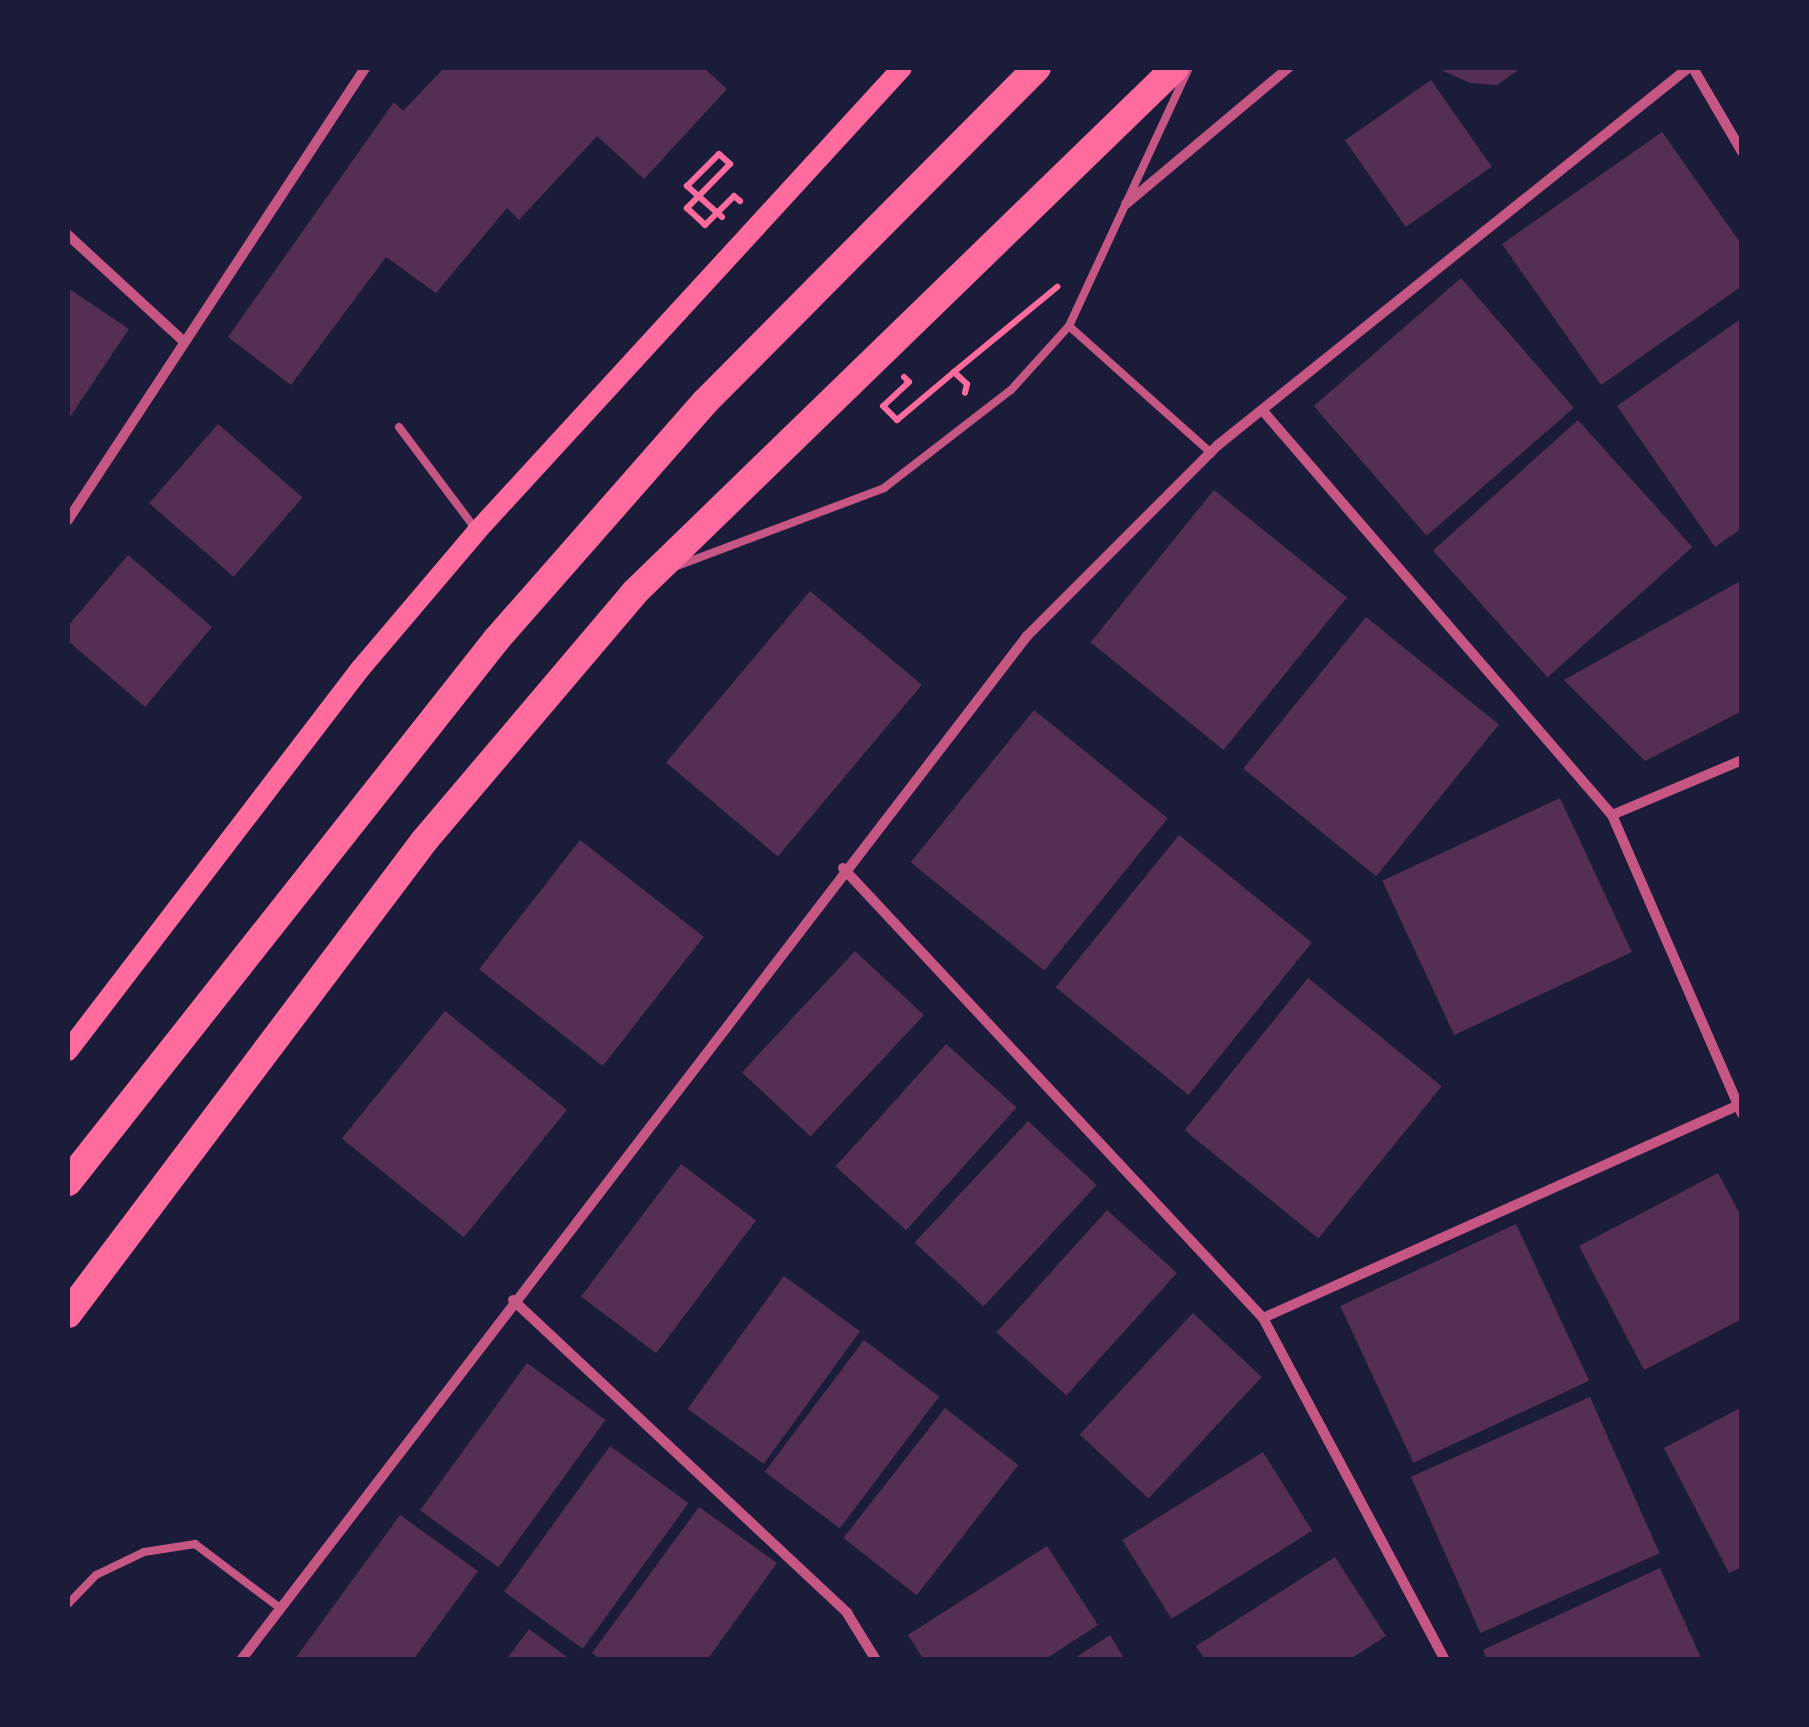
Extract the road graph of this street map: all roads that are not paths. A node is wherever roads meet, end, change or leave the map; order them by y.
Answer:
1 (365, 68) edge
2 (902, 68) edge
3 (1037, 68) edge
4 (1175, 68) edge
5 (1189, 68) edge
6 (1288, 68) edge
7 (1690, 68) edge
8 (1742, 152) edge
9 (1126, 204) junction
10 (68, 236) edge
11 (1069, 326) junction
12 (182, 340) junction
13 (1263, 410) junction
14 (399, 426) dead end
15 (1211, 453) junction
16 (68, 520) edge
17 (477, 531) junction
18 (635, 592) junction
19 (1742, 760) edge
20 (1612, 815) junction
21 (844, 868) junction
22 (68, 1051) edge
23 (1740, 1108) edge
24 (68, 1182) edge
25 (513, 1300) junction
26 (68, 1314) edge
27 (1262, 1318) junction
28 (68, 1604) edge
29 (280, 1608) junction
30 (242, 1659) edge
31 (876, 1660) edge
32 (1445, 1660) edge

1 - 12 street
2 - 17 main road
3 - 24 highway
4 - 18 highway
5 - 9 lane
6 - 9 street
7 - 8 street
7 - 13 street
9 - 11 lane
10 - 12 street
11 - 15 lane
11 - 18 lane
12 - 16 street
13 - 15 street
13 - 20 street
14 - 17 lane
15 - 21 street
17 - 22 main road
18 - 26 highway
19 - 20 street
20 - 23 street
21 - 25 street
21 - 27 street
23 - 27 street
25 - 29 street
25 - 31 street
27 - 32 street
28 - 29 lane
29 - 30 street

